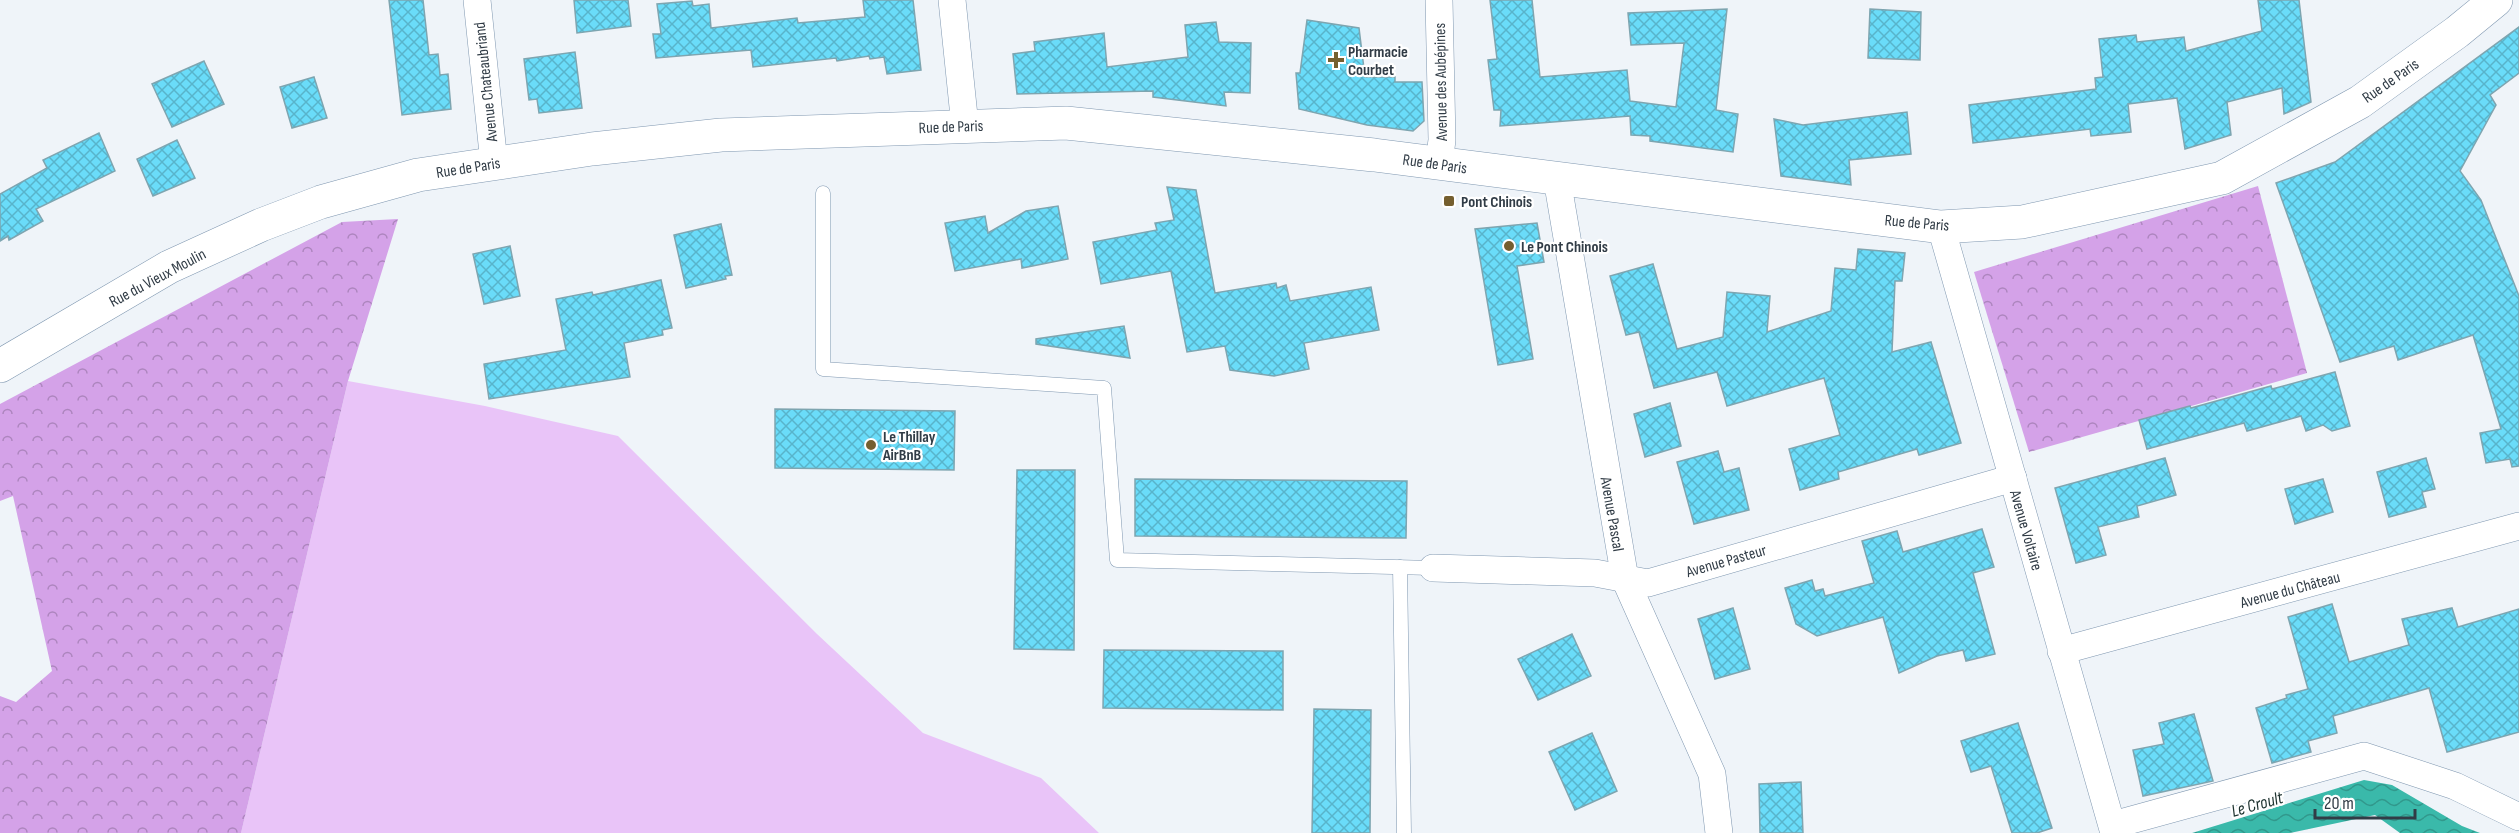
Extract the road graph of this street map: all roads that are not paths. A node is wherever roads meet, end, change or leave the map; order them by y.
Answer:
1 (477, 0) edge
2 (952, 0) edge
3 (1438, 0) edge
4 (2496, 0) edge
5 (965, 126) junction
6 (494, 163) junction
7 (1439, 164) junction
8 (1557, 179) junction
9 (823, 193) dead end
10 (321, 202) joint
11 (1941, 227) junction
12 (0, 366) edge
13 (2013, 478) junction
14 (2519, 526) edge
15 (1400, 567) junction
16 (1433, 568) joint
17 (1625, 579) junction
18 (2061, 651) junction
19 (2519, 817) edge
20 (2113, 829) edge
21 (1404, 833) edge
22 (1719, 833) edge

1 - 6 street, Avenue Chateaubriand
2 - 5 street
3 - 7 street, Avenue des Aubépines
4 - 11 street, Rue de Paris
5 - 6 street, Rue de Paris
5 - 7 street, Rue de Paris
6 - 10 street, Rue de Paris
7 - 8 street, Rue de Paris
8 - 11 street, Rue de Paris
8 - 17 street, Avenue Pascal
9 - 15 lane
10 - 12 street, Rue du Vieux Moulin
11 - 13 street, Avenue Voltaire
13 - 17 street, Avenue Pasteur
13 - 18 street, Avenue Voltaire
14 - 18 street, Avenue du Château
15 - 16 lane
15 - 21 lane
16 - 17 street, Avenue Pasteur
17 - 22 street, Avenue Pascal
18 - 20 street, Avenue Voltaire
19 - 20 street

